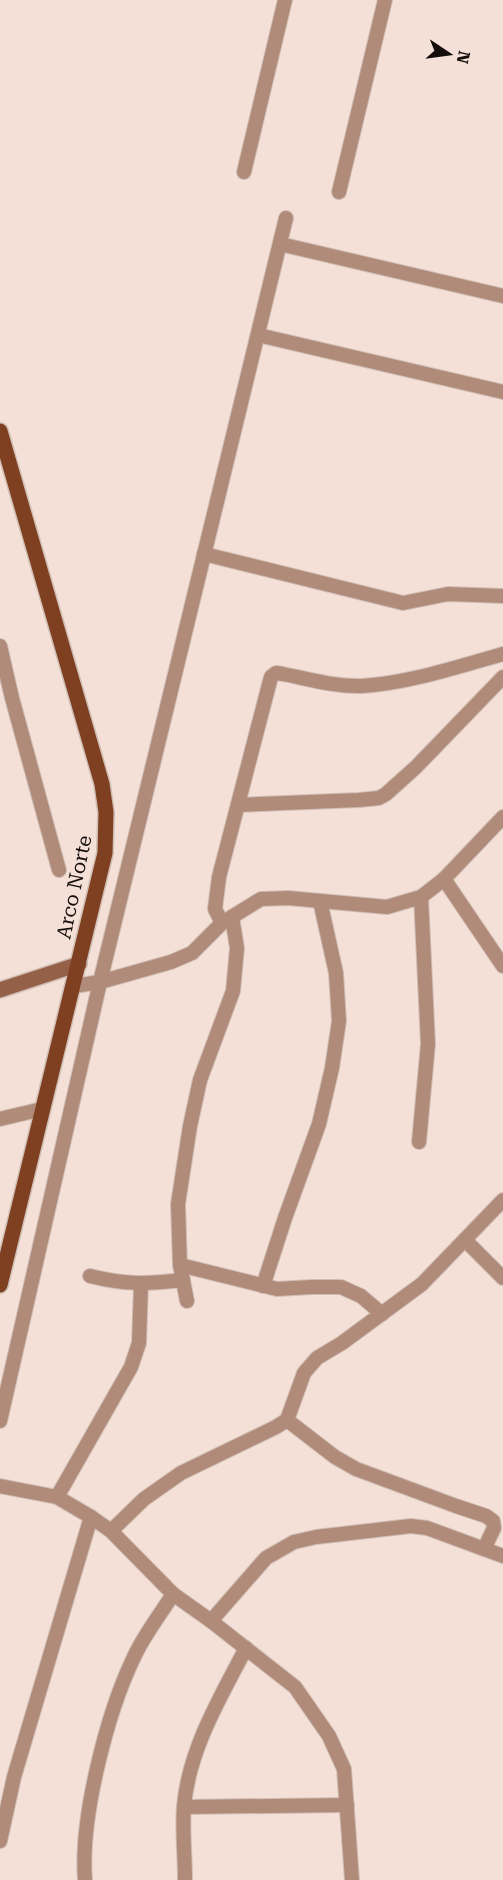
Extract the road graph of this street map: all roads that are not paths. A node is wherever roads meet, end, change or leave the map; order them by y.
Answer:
1 (285, 0) edge
2 (385, 0) edge
3 (244, 172) dead end
4 (339, 192) dead end
5 (286, 218) dead end
6 (280, 244) junction
7 (503, 296) edge
8 (258, 335) junction
9 (503, 392) edge
10 (0, 431) edge
11 (204, 554) junction
12 (503, 596) edge
13 (0, 646) edge
14 (503, 654) edge
15 (503, 676) edge
16 (6, 699) edge
17 (238, 805) junction
18 (503, 817) edge
19 (59, 870) dead end
20 (444, 879) junction
21 (421, 897) junction
22 (320, 901) junction
23 (227, 920) junction
24 (79, 964) junction
25 (503, 966) edge
26 (100, 982) junction
27 (74, 986) junction
28 (0, 990) edge
29 (42, 1109) junction
30 (0, 1119) edge
31 (419, 1142) dead end
32 (503, 1200) edge
33 (465, 1240) junction
34 (180, 1265) junction
35 (90, 1276) dead end
36 (503, 1278) edge
37 (183, 1280) junction
38 (141, 1284) junction
39 (0, 1285) edge
40 (263, 1286) junction
41 (187, 1300) dead end
42 (382, 1314) junction
43 (287, 1420) junction
44 (0, 1421) edge
45 (0, 1486) edge
46 (57, 1497) junction
47 (90, 1517) junction
48 (111, 1531) junction
49 (484, 1549) junction
50 (503, 1556) edge
51 (173, 1594) junction
52 (212, 1621) junction
53 (246, 1648) junction
54 (347, 1805) junction
55 (184, 1807) junction
56 (0, 1841) edge
57 (85, 1880) edge
58 (185, 1880) edge
59 (352, 1880) edge

1 - 3 street
2 - 4 street
5 - 6 street
6 - 7 street
6 - 8 street
8 - 9 street
8 - 11 street
10 - 24 main road, Arco Norte
11 - 12 street
11 - 26 street
13 - 16 street
14 - 17 street
15 - 17 street
16 - 19 street
17 - 23 street
18 - 20 street
20 - 21 street
20 - 25 street
21 - 22 street
21 - 31 street
22 - 23 street
22 - 40 street
23 - 26 street
23 - 34 street
24 - 27 main road, Arco Norte
24 - 28 main road
26 - 27 street
26 - 44 street
27 - 29 main road, Arco Norte
29 - 30 street
29 - 39 main road, Arco Norte
32 - 33 street
33 - 36 street
33 - 42 street
34 - 37 street
34 - 40 street
35 - 38 street
37 - 38 street
37 - 41 street
38 - 46 street
40 - 42 street
42 - 43 street
43 - 48 street
43 - 49 street
45 - 46 street
46 - 47 street
47 - 48 street
47 - 56 street
48 - 51 street
49 - 50 street
49 - 52 street
51 - 52 street
51 - 57 street
52 - 53 street
53 - 54 street
53 - 55 street
54 - 55 street
54 - 59 street
55 - 58 street

